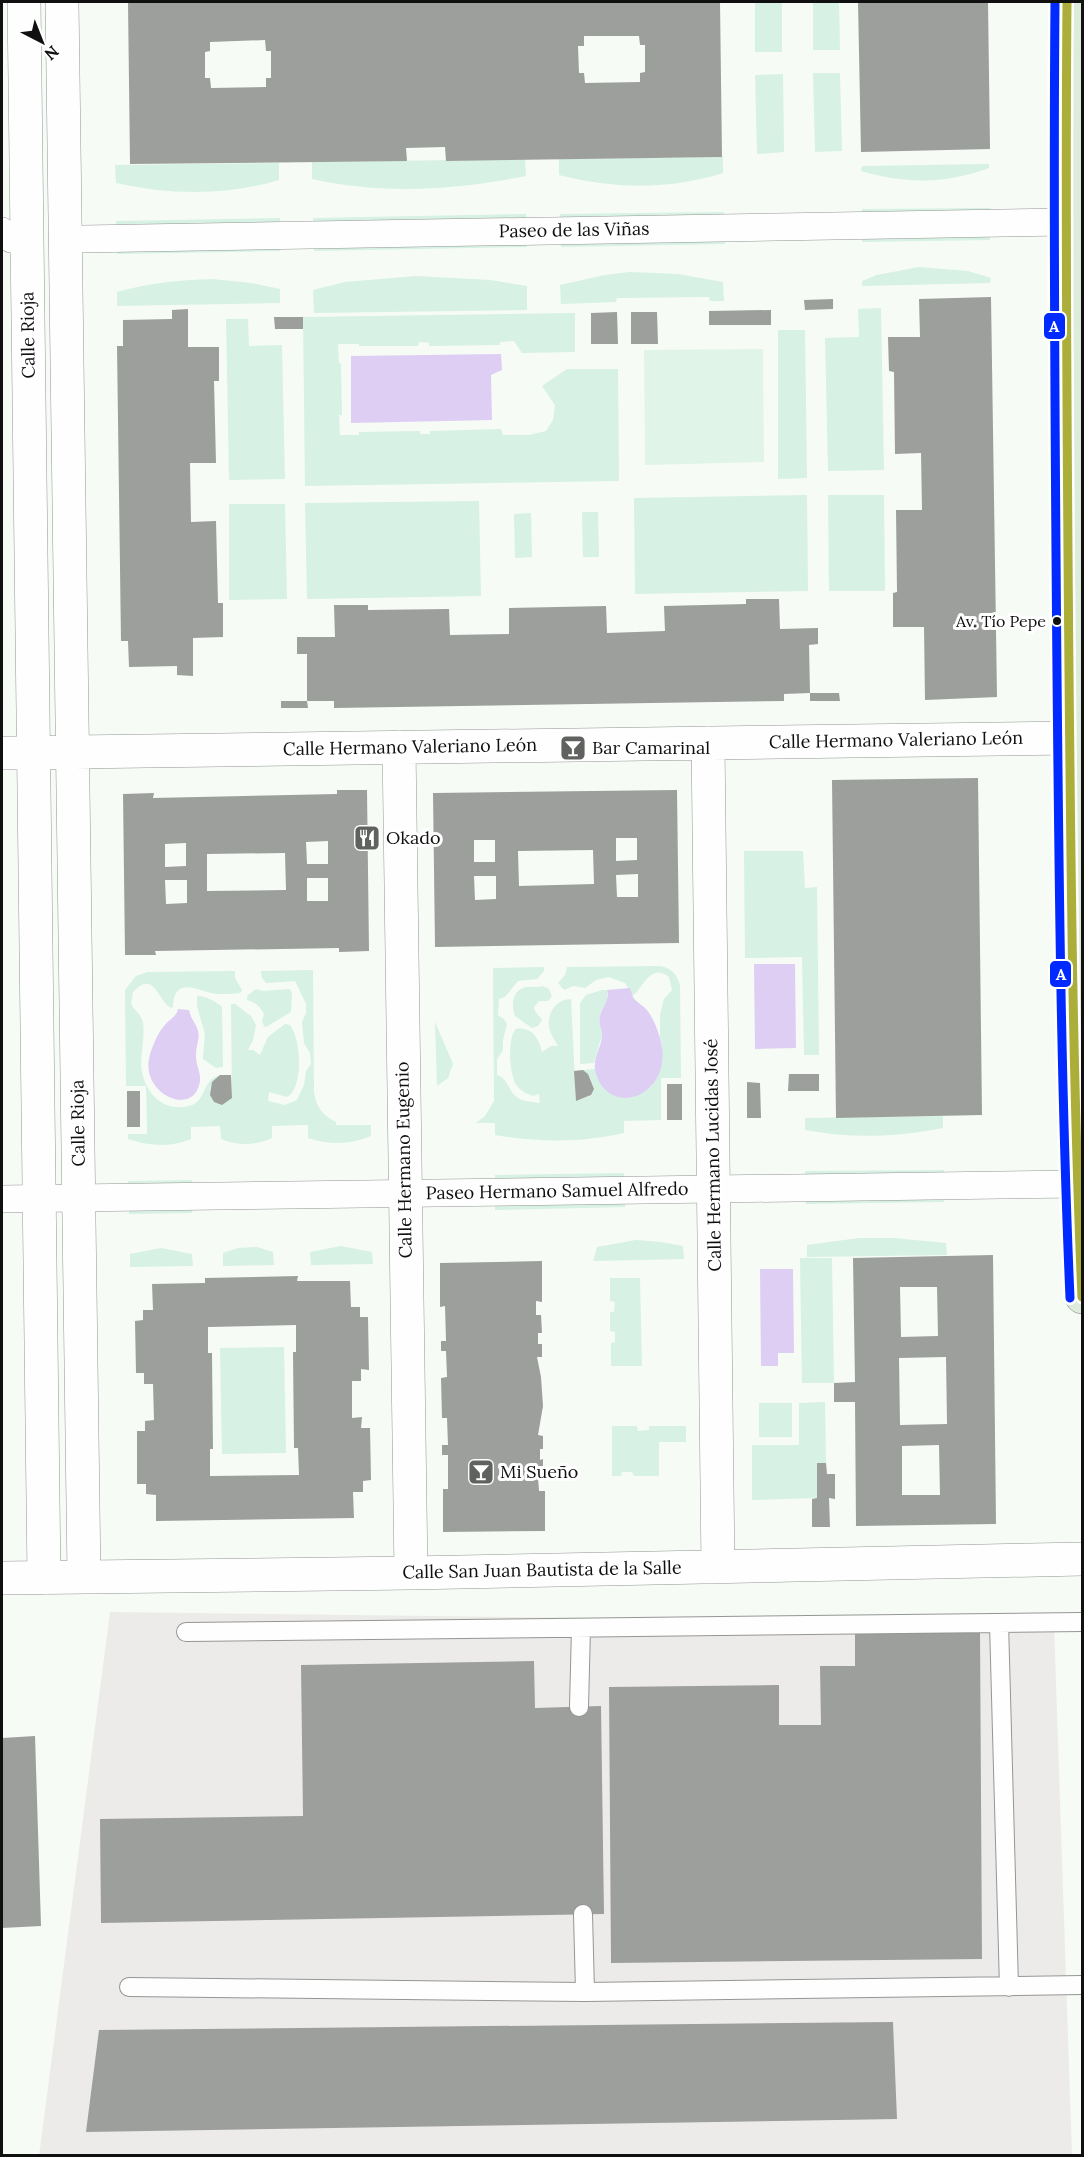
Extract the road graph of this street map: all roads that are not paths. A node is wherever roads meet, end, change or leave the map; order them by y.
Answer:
1 (24, 2) edge
2 (62, 2) edge
3 (1067, 2) edge
4 (1065, 222) junction
5 (83, 239) dead end
6 (32, 669) junction
7 (72, 669) junction
8 (1071, 738) junction
9 (708, 743) junction
10 (399, 747) junction
11 (2, 753) edge
12 (33, 753) junction
13 (73, 754) junction
14 (1077, 1184) junction
15 (714, 1189) junction
16 (404, 1194) junction
17 (39, 1198) junction
18 (79, 1198) junction
19 (2, 1199) edge
20 (1083, 1297) edge
21 (1083, 1559) edge
22 (718, 1567) junction
23 (411, 1573) junction
24 (84, 1577) junction
25 (2, 1578) edge
26 (44, 1578) junction
27 (1083, 1622) edge
28 (999, 1623) junction
29 (581, 1628) junction
30 (186, 1632) dead end
31 (579, 1707) dead end
32 (583, 1914) dead end
33 (1083, 1985) edge
34 (129, 1987) dead end
35 (1009, 1987) junction
36 (585, 1992) junction

1 - 6 street, Calle Rioja
2 - 7 street, Calle Rioja
3 - 4 main road
4 - 5 street, Paseo de las Viñas
4 - 8 main road
6 - 7 street
6 - 12 street, Calle Rioja
7 - 13 street, Calle Rioja
8 - 9 street, Calle Hermano Valeriano León
8 - 14 main road
9 - 10 street, Calle Hermano Valeriano León
9 - 15 street, Calle Hermano Lucidas José
10 - 13 street, Calle Hermano Valeriano León
10 - 16 street, Calle Hermano Eugenio
11 - 12 street, Calle Hermano Valeriano León
12 - 13 street, Calle Hermano Valeriano León
12 - 17 street, Calle Rioja
13 - 18 street, Calle Rioja
14 - 15 street, Paseo Hermano Samuel Alfredo
14 - 20 main road
15 - 16 street, Paseo Hermano Samuel Alfredo
15 - 22 street, Calle Hermano Lucidas José
16 - 18 street, Paseo Hermano Samuel Alfredo
16 - 23 street, Calle Hermano Eugenio
17 - 18 street, Paseo Hermano Samuel Alfredo
17 - 19 street, Paseo Hermano Samuel Alfredo
17 - 26 street, Calle Rioja
18 - 24 street, Calle Rioja
21 - 22 street, Calle San Juan Bautista de la Salle
22 - 23 street, Calle San Juan Bautista de la Salle
23 - 24 street, Calle San Juan Bautista de la Salle
24 - 26 street, Calle San Juan Bautista de la Salle
25 - 26 street, Calle San Juan Bautista de la Salle
27 - 28 lane
28 - 29 lane
28 - 35 lane
29 - 30 lane
29 - 31 lane
32 - 36 lane
33 - 35 lane
34 - 36 lane
35 - 36 lane

